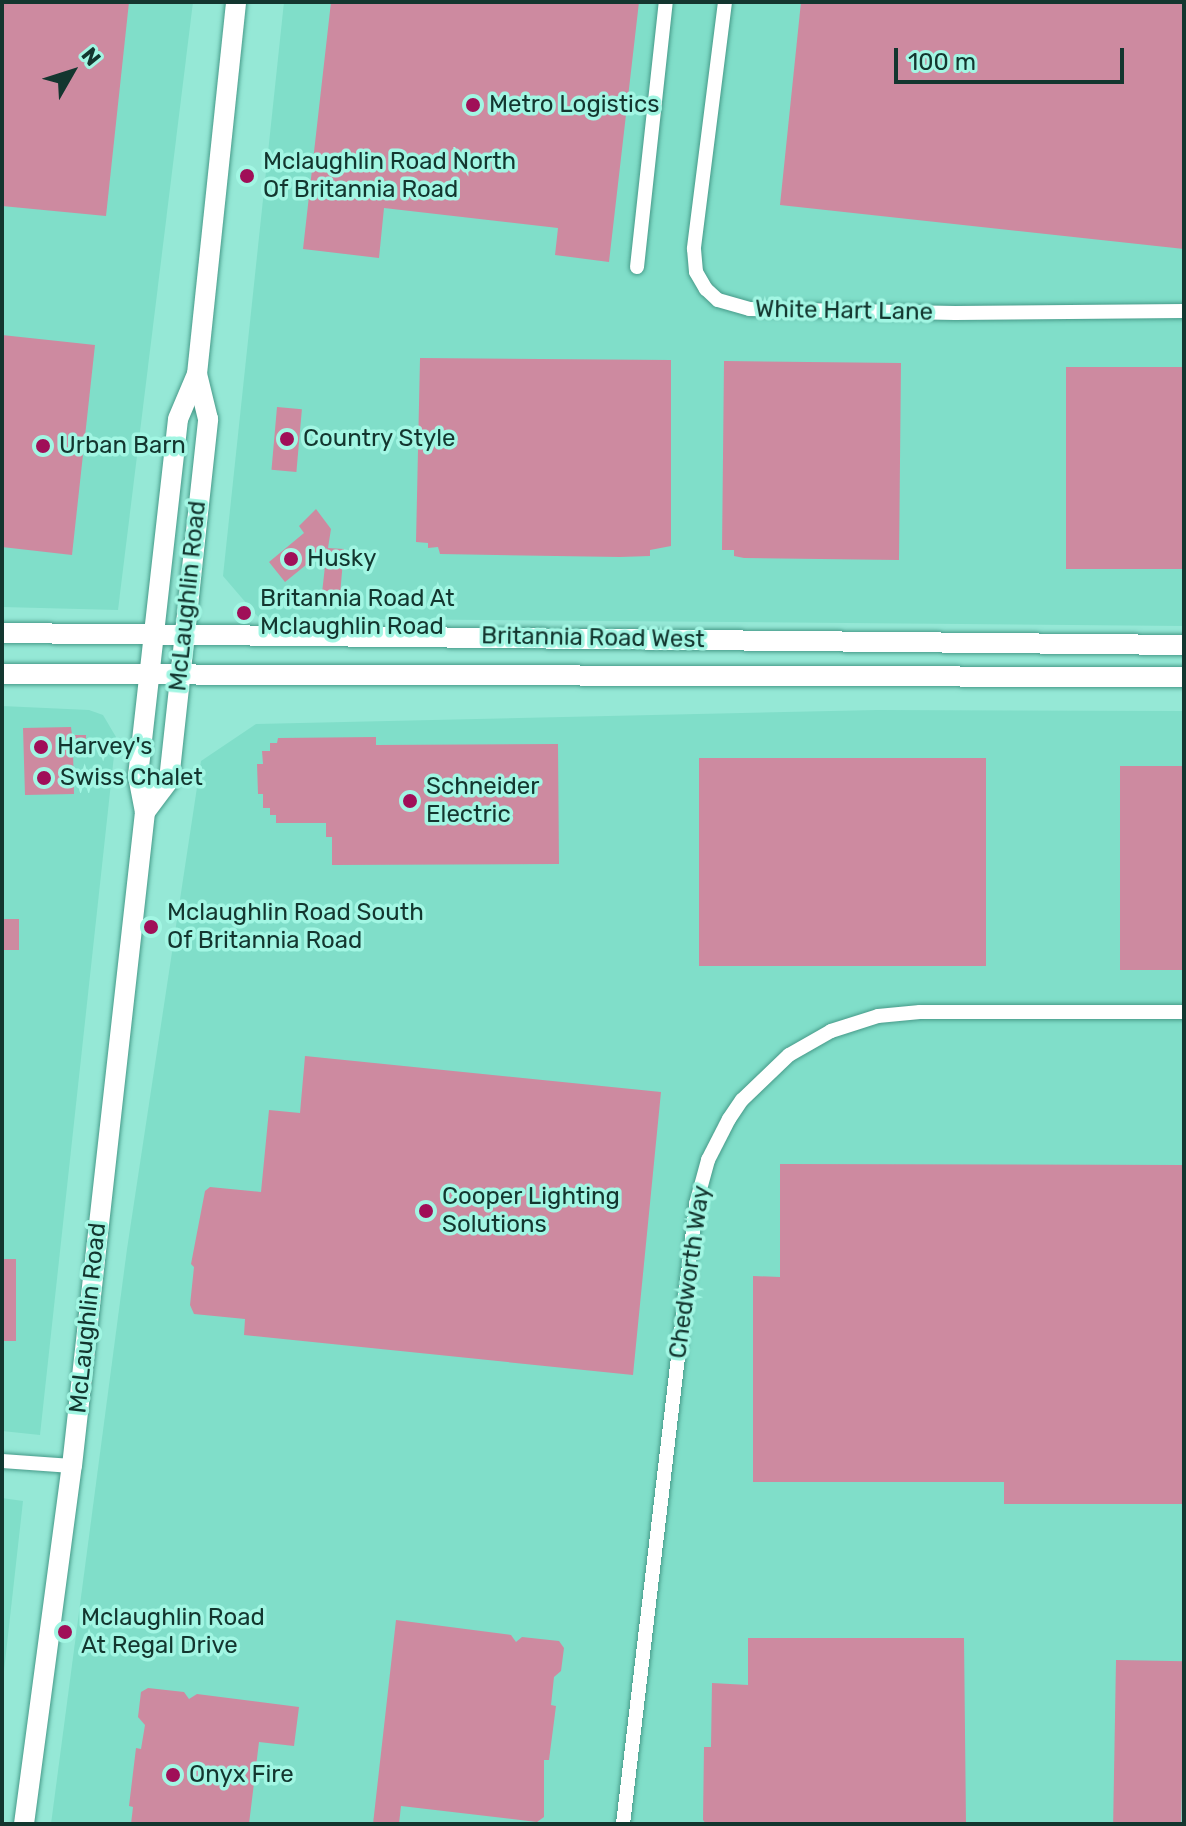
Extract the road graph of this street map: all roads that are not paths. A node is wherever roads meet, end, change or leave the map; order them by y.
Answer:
1 (236, 2) edge
2 (666, 2) edge
3 (725, 2) edge
4 (637, 267) dead end
5 (1184, 311) edge
6 (197, 374) junction
7 (2, 633) edge
8 (154, 635) junction
9 (185, 636) junction
10 (1184, 645) edge
11 (2, 674) edge
12 (149, 675) junction
13 (181, 675) junction
14 (1184, 677) edge
15 (145, 812) junction
16 (1184, 1012) edge
17 (2, 1461) edge
18 (72, 1466) junction
19 (24, 1824) edge
20 (623, 1824) edge

1 - 6 main road, McLaughlin Road
2 - 4 street
3 - 5 street, White Hart Lane
6 - 8 main road, McLaughlin Road
6 - 9 main road, McLaughlin Road
7 - 8 main road, Britannia Road West
8 - 9 main road, Britannia Road West
8 - 12 main road, McLaughlin Road
9 - 10 main road, Britannia Road West
9 - 13 main road, McLaughlin Road
11 - 12 main road, Britannia Road West
12 - 13 main road, Britannia Road West
12 - 15 main road, McLaughlin Road
13 - 14 main road, Britannia Road West
13 - 15 main road, McLaughlin Road
15 - 18 main road, McLaughlin Road
16 - 20 street, Chedworth Way
17 - 18 street
18 - 19 main road, McLaughlin Road

